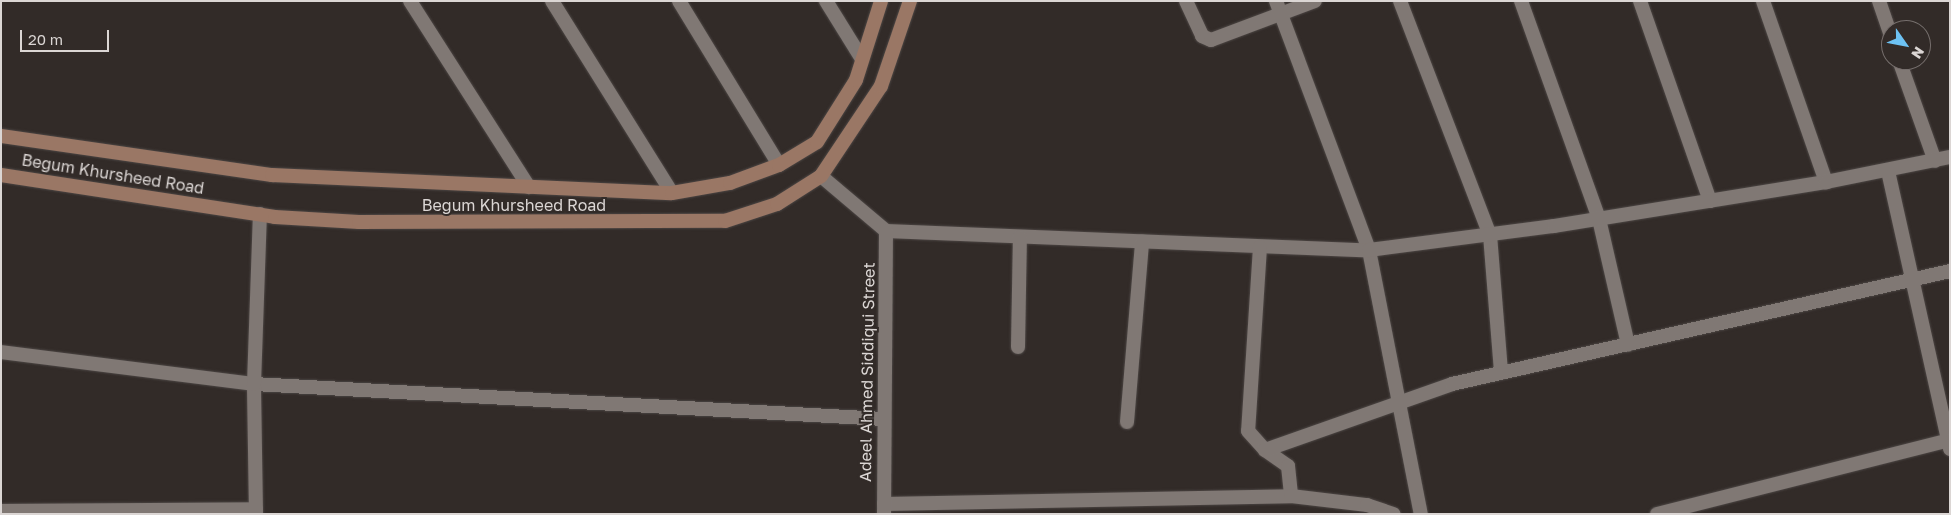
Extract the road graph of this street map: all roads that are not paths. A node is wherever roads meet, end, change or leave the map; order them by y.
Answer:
1 (410, 1) edge
2 (552, 1) edge
3 (679, 1) edge
4 (826, 1) edge
5 (881, 1) edge
6 (910, 1) edge
7 (1186, 1) edge
8 (1315, 1) edge
9 (1400, 1) edge
10 (1521, 1) edge
11 (1640, 1) edge
12 (1763, 1) edge
13 (1879, 1) edge
14 (1278, 8) edge
15 (1886, 20) edge
16 (862, 59) junction
17 (1903, 70) edge
18 (1, 136) edge
19 (1950, 158) edge
20 (1935, 161) junction
21 (779, 165) junction
22 (1888, 171) junction
23 (1, 175) edge
24 (821, 176) junction
25 (1826, 182) junction
26 (528, 187) junction
27 (672, 193) junction
28 (1710, 201) junction
29 (260, 214) junction
30 (1599, 219) junction
31 (886, 231) junction
32 (1490, 235) junction
33 (1020, 237) junction
34 (1142, 242) junction
35 (1260, 247) junction
36 (1369, 250) junction
37 (1950, 271) edge
38 (1910, 281) junction
39 (1628, 346) junction
40 (1018, 347) dead end
41 (1, 352) edge
42 (1501, 374) junction
43 (254, 384) junction
44 (1400, 403) junction
45 (884, 419) junction
46 (1127, 422) dead end
47 (1949, 443) edge
48 (1265, 450) junction
49 (1291, 496) junction
50 (884, 509) edge
51 (1, 512) edge
52 (256, 512) edge
53 (1393, 514) edge
54 (1421, 514) edge
55 (1658, 514) edge

1 - 26 street
2 - 27 street
3 - 21 street
4 - 16 street
5 - 16 main road
6 - 24 main road, Begum Khursheed Road
7 - 14 street
8 - 14 street
9 - 32 street
10 - 30 street
11 - 28 street
12 - 25 street
13 - 15 street
14 - 36 street
16 - 21 main road
17 - 20 street
18 - 26 main road
19 - 20 street
20 - 22 street
21 - 27 main road
22 - 25 street
22 - 38 street
23 - 29 main road, Begum Khursheed Road
24 - 29 main road, Begum Khursheed Road
24 - 31 street
25 - 28 street
26 - 27 main road
28 - 30 street
29 - 43 street
30 - 32 street
30 - 39 street
31 - 33 street
31 - 45 street, Adeel Ahmed Siddiqui Street
32 - 36 street
32 - 42 street
33 - 34 street
33 - 40 street
34 - 35 street
34 - 46 street
35 - 36 street
35 - 48 street
36 - 44 street
37 - 38 street
38 - 39 street
38 - 47 street
39 - 42 street
41 - 43 street
42 - 44 street
43 - 45 street
43 - 52 street
44 - 48 street
44 - 54 street
45 - 50 street, Adeel Ahmed Siddiqui Street
47 - 55 street
48 - 49 street
49 - 50 street
49 - 53 street
51 - 52 street

